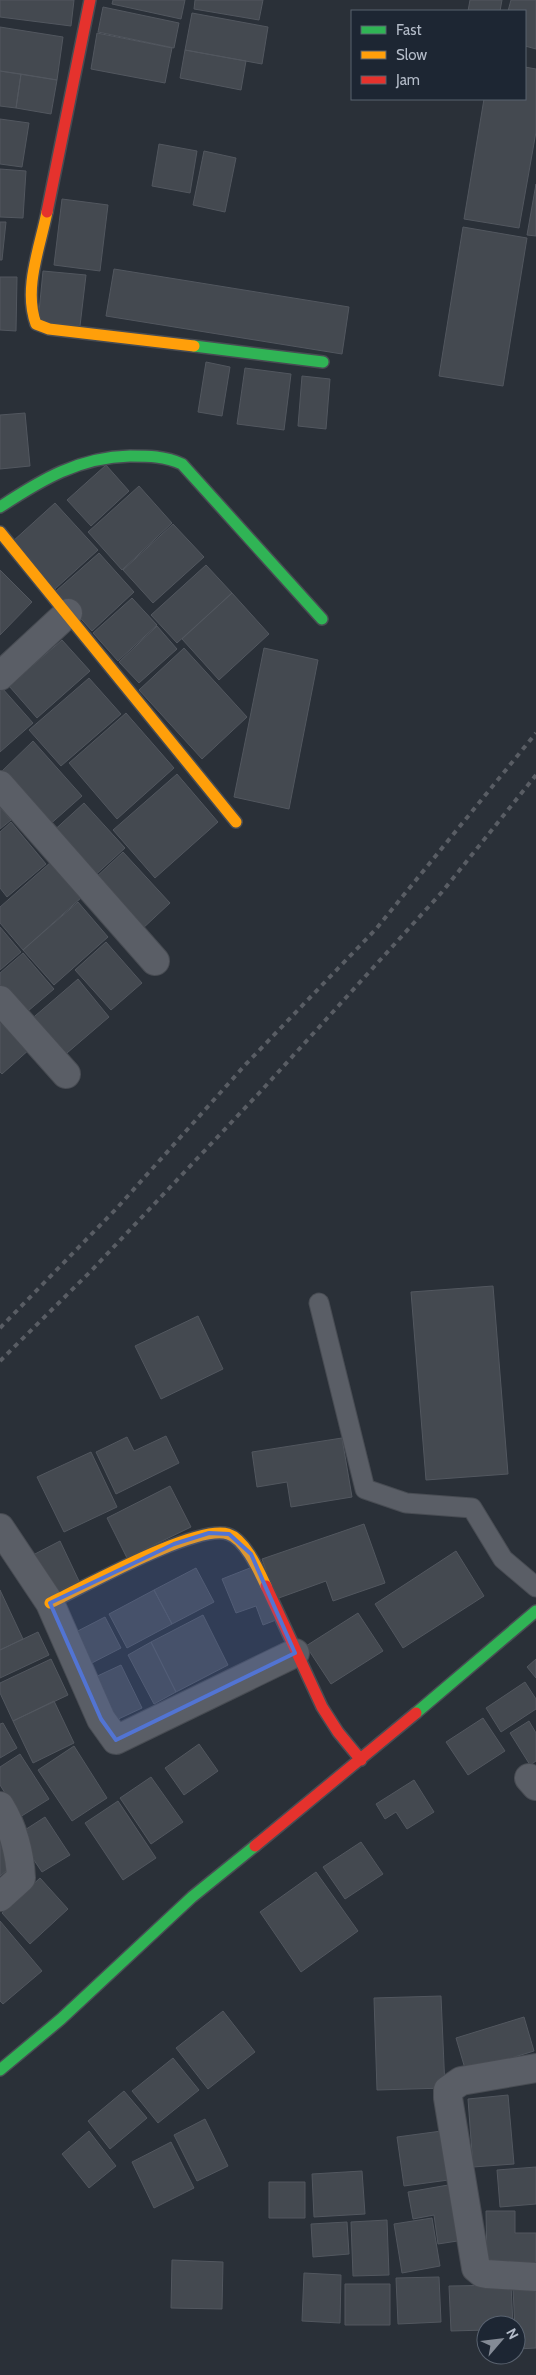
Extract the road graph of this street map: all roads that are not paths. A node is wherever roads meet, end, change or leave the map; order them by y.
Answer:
1 (90, 0) edge
2 (322, 362) dead end
3 (0, 507) edge
4 (0, 532) edge
5 (68, 613) junction
6 (322, 619) dead end
7 (0, 676) edge
8 (0, 785) edge
9 (236, 822) dead end
10 (155, 961) dead end
11 (0, 1000) edge
12 (66, 1074) dead end
13 (319, 1303) dead end
14 (0, 1528) edge
15 (536, 1587) edge
16 (50, 1603) junction
17 (536, 1611) edge
18 (295, 1653) junction
19 (361, 1760) junction
20 (0, 1806) edge
21 (0, 1896) edge
22 (536, 2068) edge
23 (0, 2070) edge
24 (536, 2277) edge

1 - 2 street
3 - 6 street
4 - 5 street
5 - 7 street
5 - 9 street
8 - 10 street
11 - 12 street
13 - 15 lane
14 - 16 street
16 - 18 street
16 - 18 street
17 - 19 street
18 - 19 street
19 - 23 street
20 - 21 street
22 - 24 street

